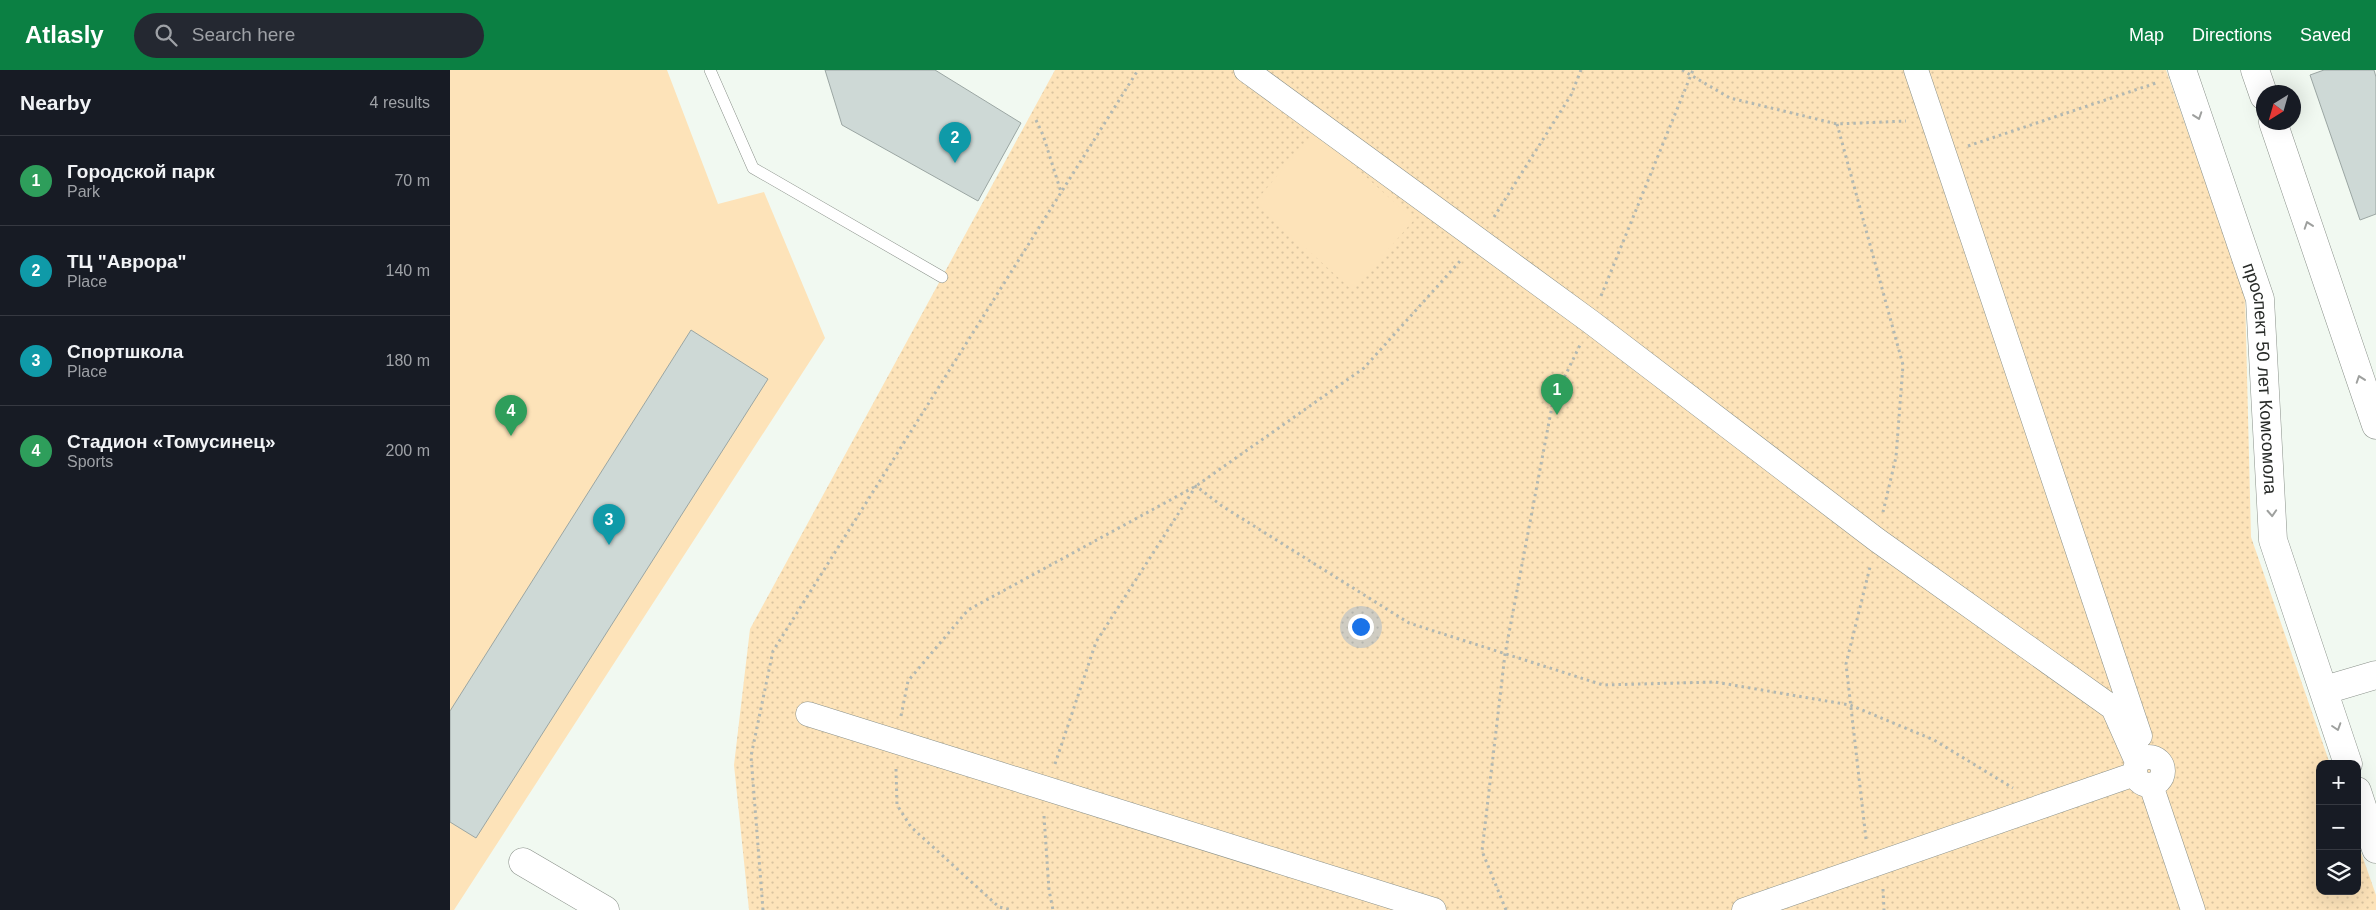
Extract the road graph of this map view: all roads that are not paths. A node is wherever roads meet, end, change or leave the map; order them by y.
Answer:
1 (710, 70) edge
2 (1246, 70) edge
3 (1916, 70) edge
4 (2255, 70) edge
5 (2183, 72) edge
6 (2260, 85) edge
7 (2275, 130) edge
8 (942, 277) dead end
9 (2376, 425) edge
10 (2376, 675) edge
11 (2325, 690) junction
12 (808, 714) dead end
13 (2347, 760) edge
14 (2143, 769) junction
15 (2361, 803) edge
16 (2376, 849) edge
17 (523, 862) dead end
18 (605, 910) edge
19 (1434, 910) edge
20 (1744, 910) edge
21 (2193, 910) edge

1 - 8 lane
2 - 14 street
3 - 14 street
4 - 6 main road
5 -> 11 main road, проспект 50 лет Комсомола
9 -> 7 main road
10 - 11 main road
11 -> 13 main road, проспект 50 лет Комсомола
12 - 19 street
14 - 20 street
14 - 21 street
15 - 16 main road
17 - 18 main road

